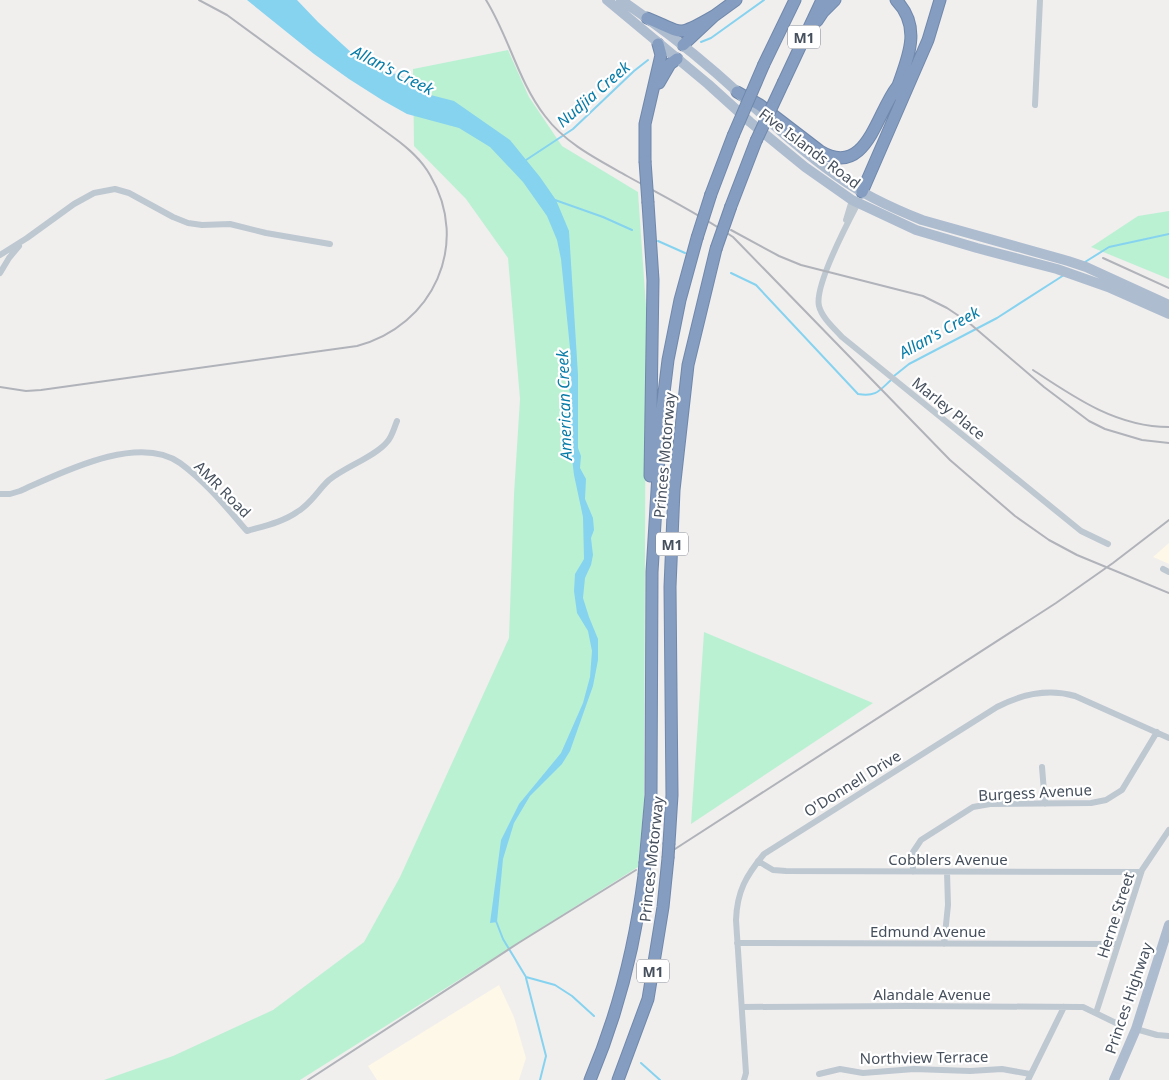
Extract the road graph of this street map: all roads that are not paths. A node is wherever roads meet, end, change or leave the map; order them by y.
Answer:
1 (607, 0) edge
2 (620, 0) edge
3 (736, 0) edge
4 (795, 0) edge
5 (822, 0) edge
6 (835, 0) edge
7 (896, 0) edge
8 (940, 0) edge
9 (1040, 0) edge
10 (714, 16) junction
11 (647, 18) junction
12 (658, 44) junction
13 (683, 45) junction
14 (679, 58) junction
15 (785, 78) junction
16 (724, 81) junction
17 (897, 87) junction
18 (737, 92) junction
19 (649, 105) junction
20 (1035, 105) dead end
21 (857, 196) junction
22 (26, 238) junction
23 (330, 244) dead end
24 (0, 255) edge
25 (0, 273) edge
26 (1169, 305) edge
27 (1169, 314) edge
28 (397, 422) dead end
29 (0, 494) edge
30 (1108, 544) dead end
31 (652, 572) junction
32 (1157, 732) junction
33 (1169, 738) edge
34 (1042, 767) dead end
35 (1045, 804) junction
36 (1169, 830) edge
37 (758, 861) junction
38 (913, 872) junction
39 (947, 872) junction
40 (1141, 872) junction
41 (1169, 925) edge
42 (738, 943) junction
43 (944, 944) junction
44 (1118, 944) junction
45 (742, 1007) junction
46 (1064, 1007) junction
47 (1096, 1013) junction
48 (1118, 1024) dead end
49 (1136, 1029) junction
50 (1169, 1036) edge
51 (819, 1074) dead end
52 (863, 1076) edge
53 (1029, 1077) edge
54 (589, 1080) edge
55 (618, 1080) edge
56 (744, 1080) edge
57 (1114, 1080) edge

1 - 12 main road, Five Islands Road
2 - 11 main road, Five Islands Road
3 - 10 highway
4 - 31 highway, Princes Motorway / M1, bridge
5 - 15 highway, Princes Motorway / M1
6 - 15 highway
7 - 17 highway
8 - 21 highway
9 - 20 street
10 - 11 highway
10 - 13 highway
11 - 13 main road, Five Islands Road
12 - 14 main road, Five Islands Road
12 - 19 highway
13 - 14 main road
13 - 16 main road, Five Islands Road
14 - 16 main road
14 - 19 highway
14 - 21 main road, Five Islands Road
15 - 55 highway, Princes Motorway / M1, bridge
16 - 18 main road, Five Islands Road
17 - 18 highway
17 - 21 highway
18 - 21 main road, Five Islands Road
19 - 31 highway, bridge
21 - 26 main road, Five Islands Road
21 - 27 main road, Five Islands Road
21 - 30 street, Marley Place
22 - 23 street
22 - 24 street
22 - 25 street
28 - 29 street, AMR Road
31 - 54 highway, Princes Motorway / M1, bridge
32 - 33 street, O'Donnell Drive
32 - 35 street, Burgess Avenue
32 - 37 street, O'Donnell Drive
34 - 35 street
35 - 38 street, Burgess Avenue
36 - 40 street, Herne Street
37 - 38 street, Cobblers Avenue
37 - 42 street, O'Donnell Drive
38 - 39 street, Cobblers Avenue
39 - 40 street, Cobblers Avenue
39 - 43 street
40 - 44 street, Herne Street
41 - 49 main road, Princes Highway
42 - 43 street, Edmund Avenue
42 - 45 street, O'Donnell Drive
43 - 44 street, Edmund Avenue
44 - 47 street, Herne Street
45 - 46 street, Alandale Avenue
45 - 56 street, O'Donnell Drive
46 - 47 street, Alandale Avenue
46 - 53 street
47 - 48 street, Alandale Avenue
49 - 50 street
49 - 57 main road, Princes Highway
51 - 52 street, Northview Terrace
52 - 53 street, Northview Terrace

